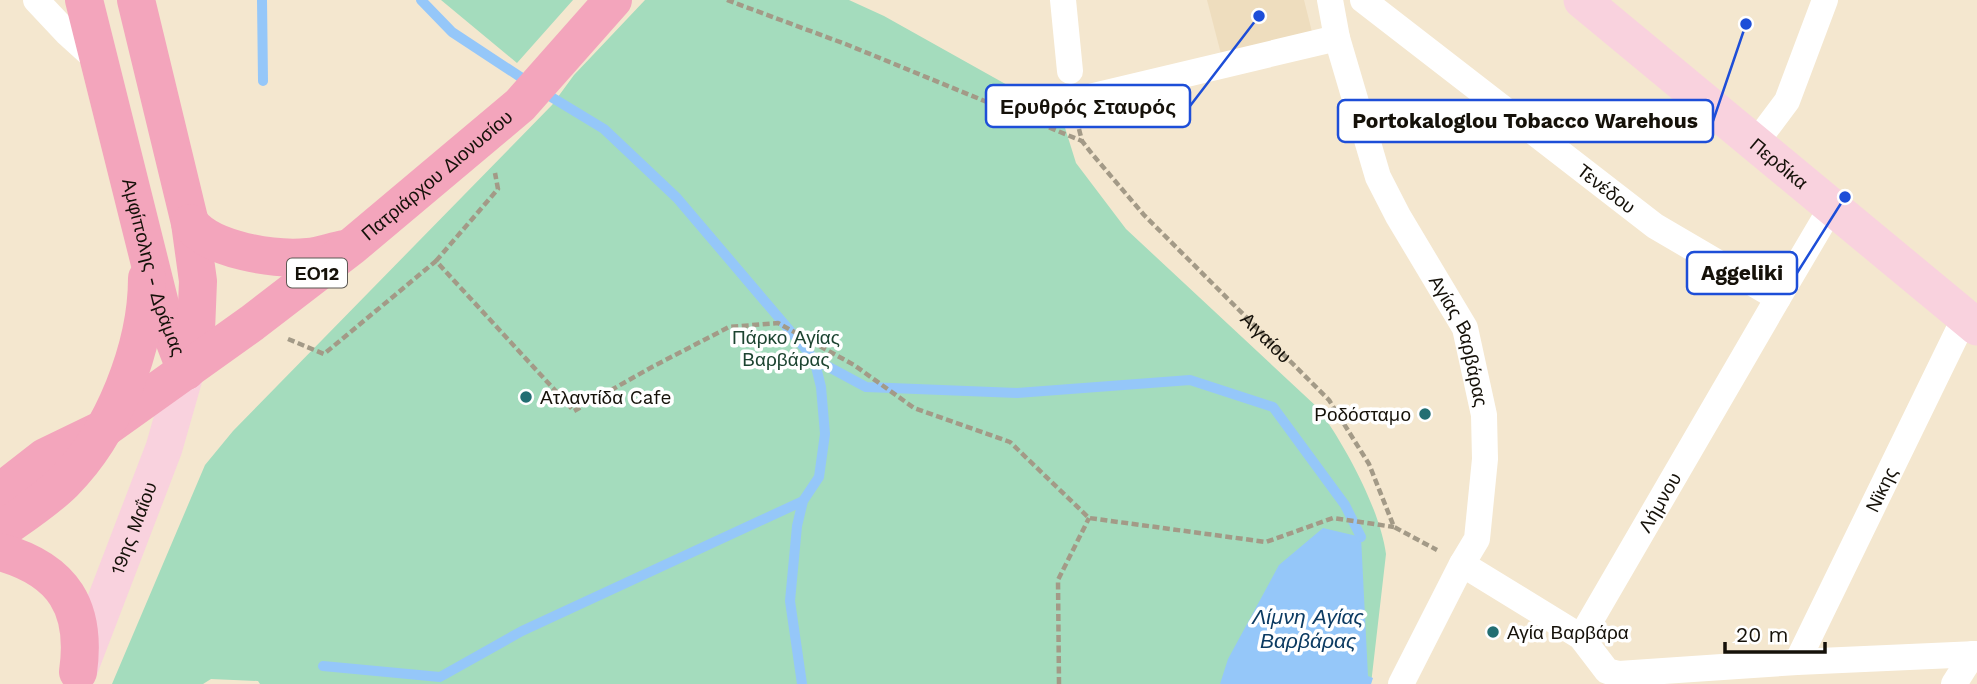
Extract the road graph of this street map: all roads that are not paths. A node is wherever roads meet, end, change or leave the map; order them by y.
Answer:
1 (36, 0) edge
2 (84, 0) edge
3 (136, 0) edge
4 (613, 0) edge
5 (1063, 0) edge
6 (1330, 0) edge
7 (1363, 0) edge
8 (1582, 0) edge
9 (1825, 0) edge
10 (1337, 38) junction
11 (101, 63) junction
12 (1070, 71) dead end
13 (1073, 101) road end
14 (1754, 145) junction
15 (1831, 208) junction
16 (190, 223) junction
17 (351, 247) junction
18 (147, 251) junction
19 (1778, 298) junction
20 (1971, 322) edge
21 (186, 371) junction
22 (106, 428) junction
23 (0, 492) edge
24 (0, 531) edge
25 (0, 552) edge
26 (1462, 564) junction
27 (1581, 637) junction
28 (1975, 654) edge
29 (1797, 662) junction
30 (76, 678) edge
31 (1680, 678) edge
32 (1401, 684) edge
33 (1954, 684) edge

1 - 11 street
2 - 11 main road, Αμφίπολης - Δράμας
3 - 16 main road, Αμφίπολης - Δράμας
4 - 17 main road, Πατριάρχου Διονυσίου / ΕΟ12
5 - 12 street
6 - 10 street, Αγίας Βαρβάρας
7 - 19 street, Τενέδου
8 - 14 main road, Περδίκα
9 - 14 street
10 - 13 street
10 - 26 street, Αγίας Βαρβάρας
11 - 18 main road, Αμφίπολης - Δράμας
14 - 15 main road, Περδίκα
15 - 19 street
15 - 20 main road, Περδίκα
16 - 17 main road
16 - 21 main road, Αμφίπολης - Δράμας
17 - 21 main road, Πατριάρχου Διονυσίου / ΕΟ12
18 - 21 main road, Αμφίπολης - Δράμας
18 - 22 main road
19 - 27 street, Λήμνου
20 - 29 street, Νϊκης
21 - 22 main road, Πατριάρχου Διονυσίου / ΕΟ12
21 - 30 main road, 19ης Μαΐου
22 - 23 main road, Πατριάρχου Διονυσίου / ΕΟ12
22 - 24 main road, Πατριάρχου Διονυσίου / ΕΟ12
25 - 30 main road
26 - 27 street
26 - 32 street, Αγίας Βαρβάρας
27 - 31 street
28 - 29 street
28 - 33 street
29 - 31 street

